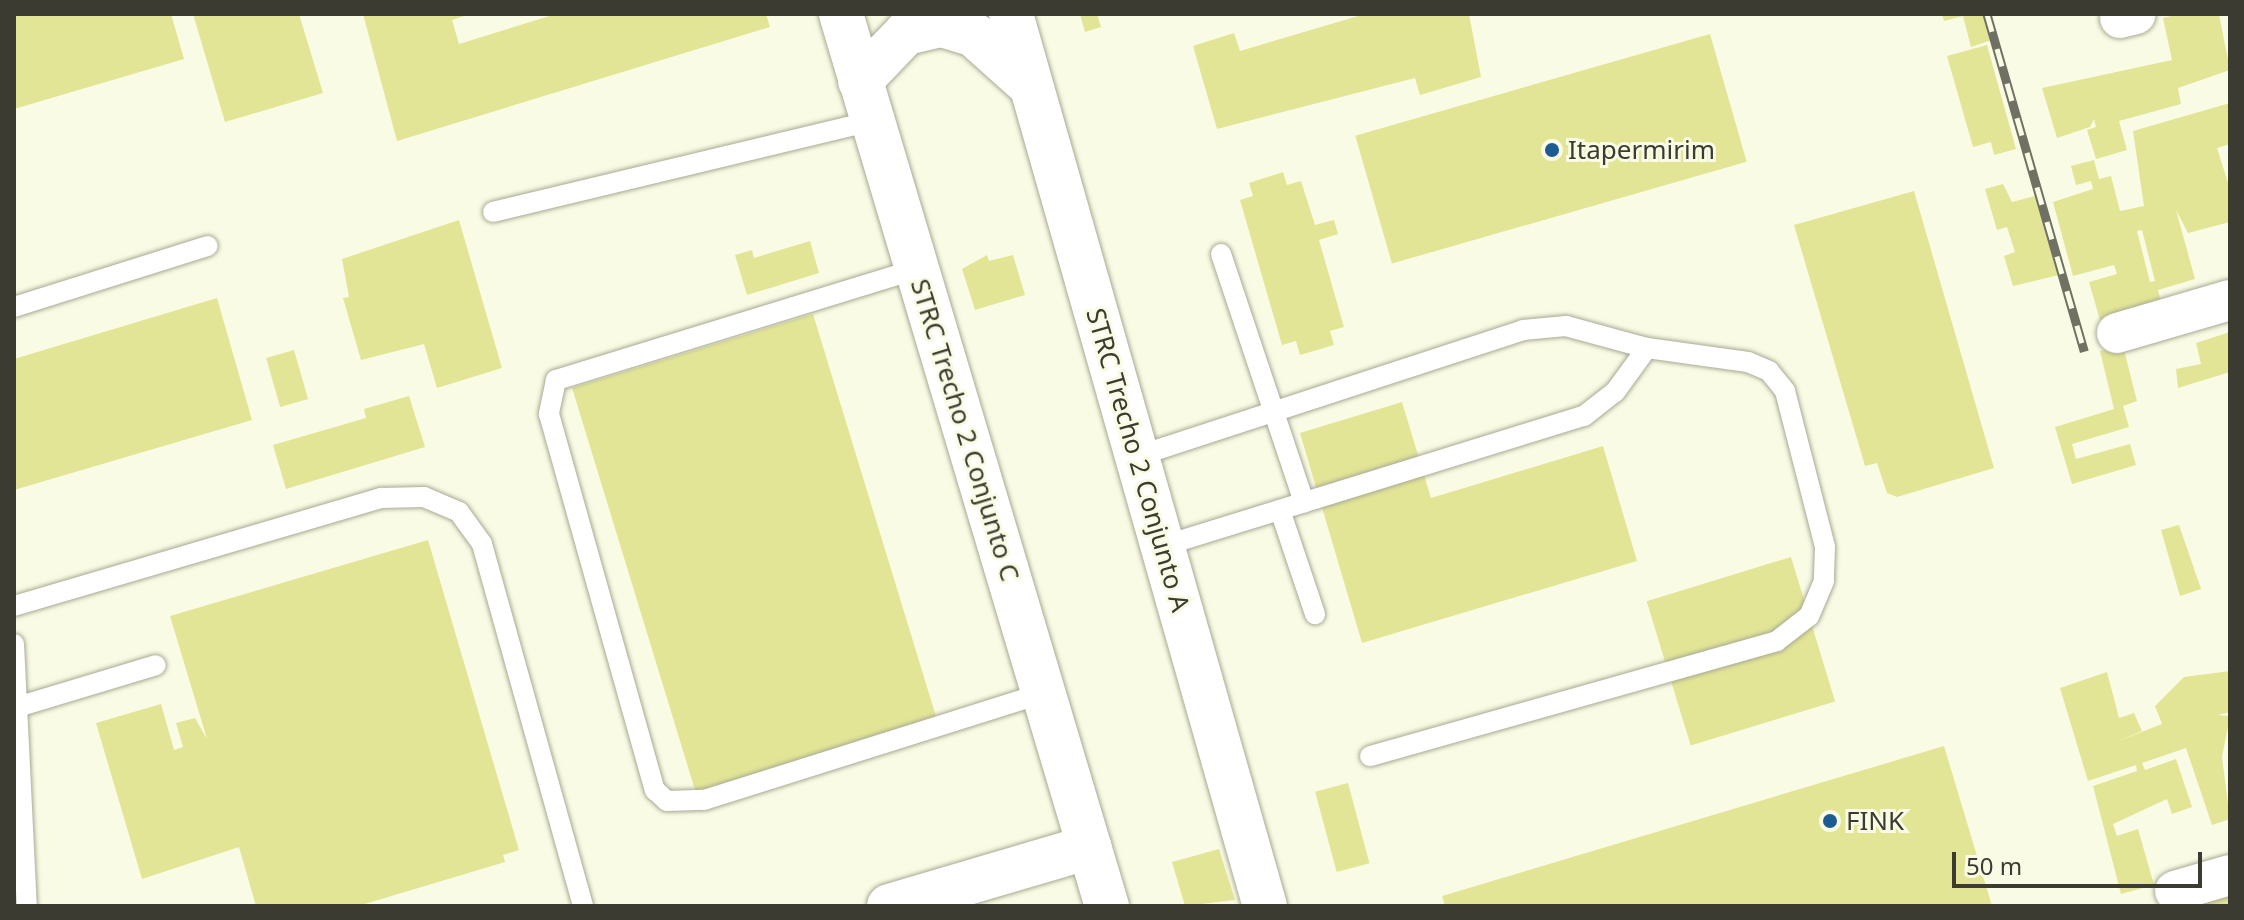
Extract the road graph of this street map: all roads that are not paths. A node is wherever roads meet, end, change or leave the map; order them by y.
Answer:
1 (841, 14) edge
2 (1011, 14) edge
3 (1032, 86) junction
4 (867, 101) junction
5 (493, 212) dead end
6 (208, 246) dead end
7 (1221, 254) dead end
8 (917, 269) junction
9 (2230, 300) edge
10 (14, 307) edge
11 (2117, 333) dead end
12 (1647, 348) junction
13 (1277, 411) junction
14 (1138, 456) junction
15 (1304, 502) junction
16 (1280, 510) junction
17 (1163, 546) junction
18 (14, 606) edge
19 (1315, 614) dead end
20 (14, 644) edge
21 (156, 665) dead end
22 (1044, 693) junction
23 (18, 707) edge
24 (1370, 756) dead end
25 (1090, 847) junction
26 (2230, 875) edge
27 (2175, 891) dead end
28 (27, 906) edge
29 (583, 906) edge
30 (889, 906) edge
31 (1107, 906) edge
32 (1265, 906) edge

1 - 4 street, STRC Trecho 2 Conjunto C
2 - 3 street, STRC Trecho 2 Conjunto A
3 - 4 street
3 - 14 street, STRC Trecho 2 Conjunto A
4 - 5 lane
4 - 8 street, STRC Trecho 2 Conjunto C
6 - 10 lane
7 - 13 lane
8 - 22 street, STRC Trecho 2 Conjunto C
8 - 22 lane
9 - 11 street
12 - 13 lane
12 - 15 lane
12 - 24 lane
13 - 14 lane
13 - 15 lane
14 - 17 street, STRC Trecho 2 Conjunto A
15 - 16 lane
16 - 17 lane
16 - 19 lane
17 - 32 street, STRC Trecho 2 Conjunto A
18 - 29 lane
20 - 23 lane
21 - 23 lane
22 - 25 street, STRC Trecho 2 Conjunto C
23 - 28 lane
25 - 30 street
25 - 31 street, STRC Trecho 2 Conjunto C
26 - 27 street

